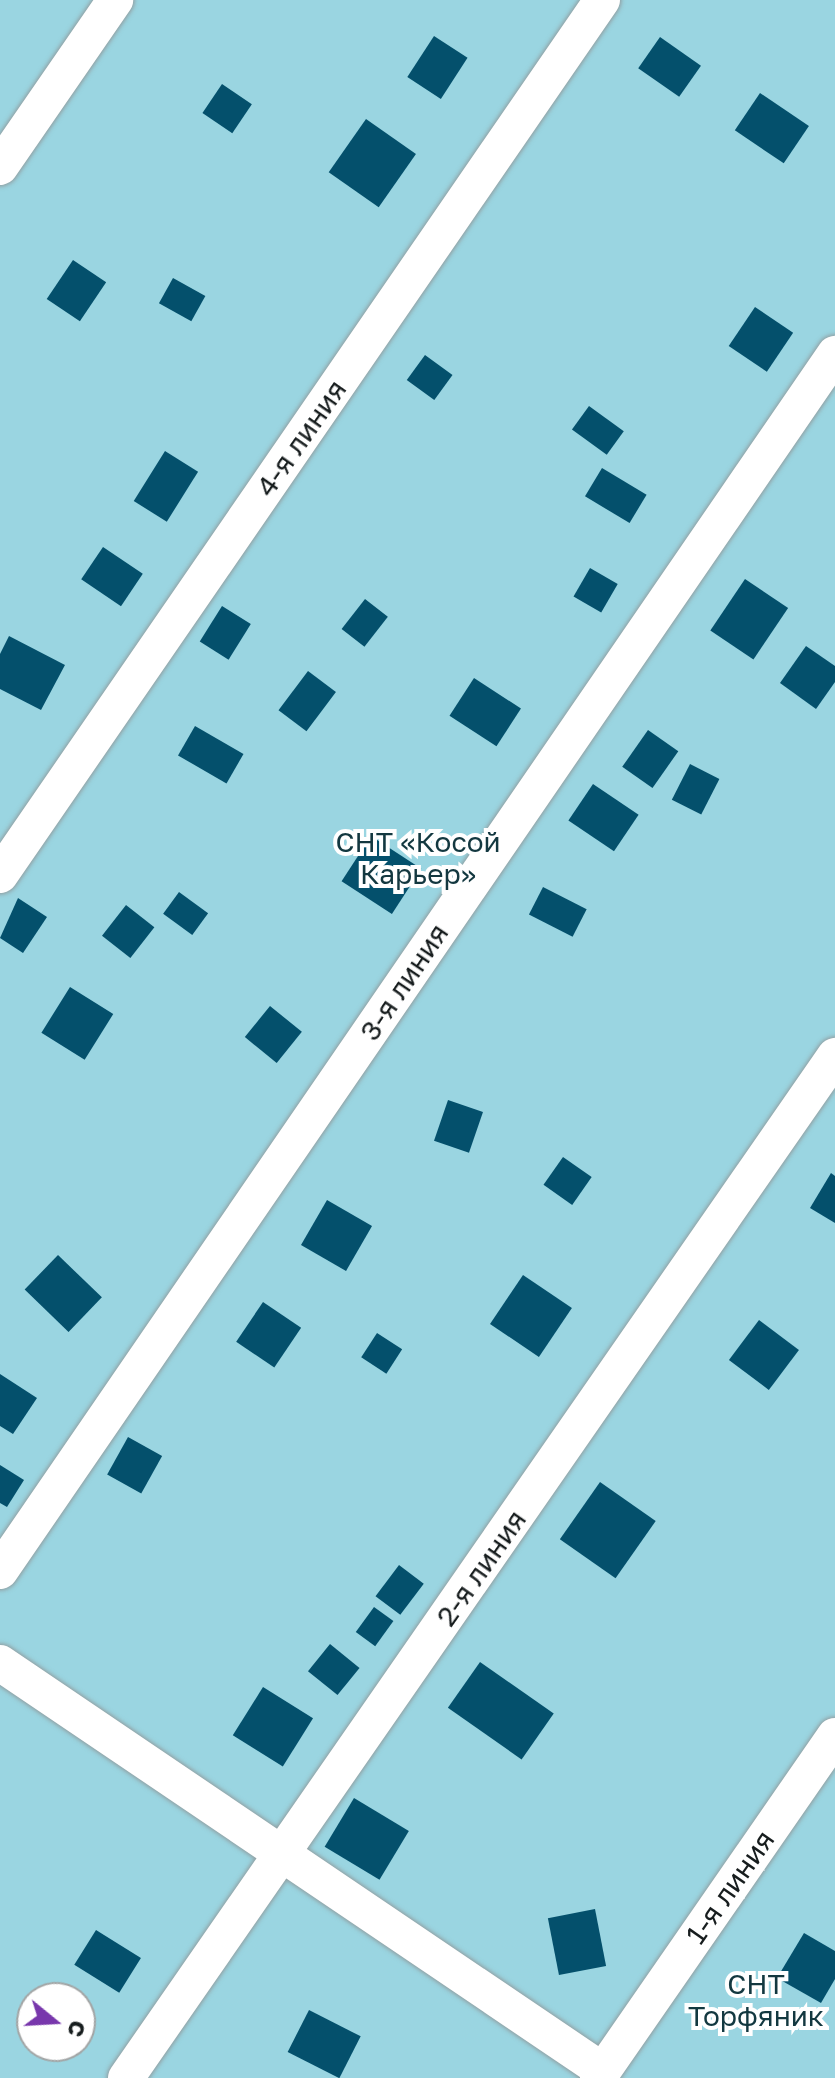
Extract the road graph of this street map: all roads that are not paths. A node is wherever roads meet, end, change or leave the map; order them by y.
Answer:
1 (115, 0) edge
2 (602, 0) edge
3 (0, 167) edge
4 (835, 354) edge
5 (0, 875) edge
6 (835, 1056) edge
7 (0, 1571) edge
8 (0, 1663) edge
9 (835, 1736) edge
10 (283, 1855) junction
11 (600, 2074) edge
12 (126, 2078) edge

1 - 3 street
2 - 5 street, 4-я линия
4 - 7 street, 3-я линия
6 - 10 street, 2-я линия
8 - 10 street
9 - 11 street, 1-я линия
10 - 11 street
10 - 12 street, 2-я линия

